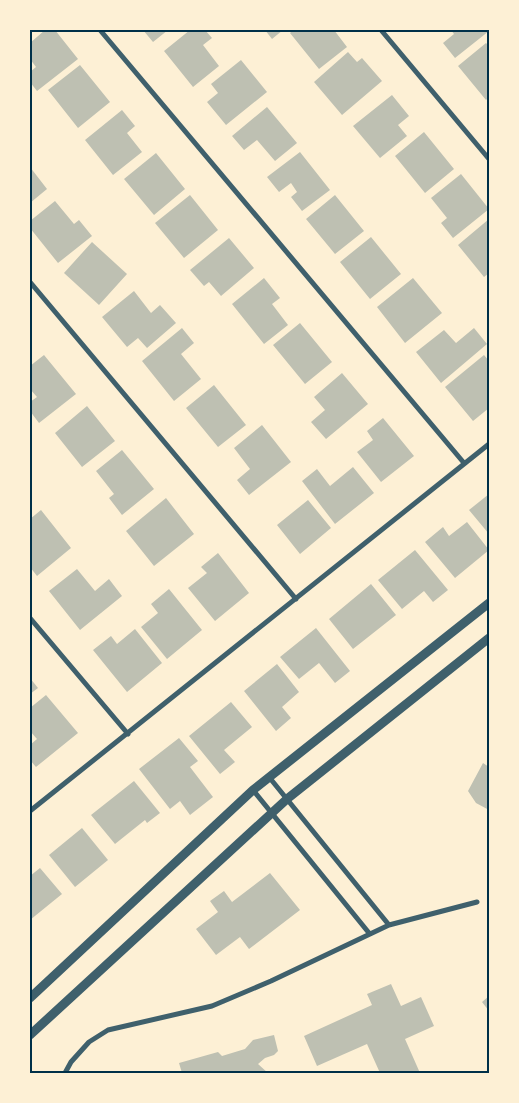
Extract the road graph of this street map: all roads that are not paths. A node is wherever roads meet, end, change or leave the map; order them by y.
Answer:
1 (100, 30) edge
2 (381, 30) edge
3 (489, 160) edge
4 (30, 282) edge
5 (489, 444) edge
6 (464, 463) junction
7 (296, 599) junction
8 (489, 602) edge
9 (30, 618) edge
10 (489, 638) edge
11 (128, 734) junction
12 (269, 777) junction
13 (253, 790) junction
14 (287, 799) junction
15 (30, 811) edge
16 (272, 812) junction
17 (476, 902) dead end
18 (389, 925) junction
19 (369, 933) junction
20 (30, 998) edge
21 (30, 1035) edge
22 (65, 1073) edge

1 - 6 street
2 - 3 street
4 - 7 street
5 - 6 street
6 - 7 street
7 - 11 street
8 - 12 street
9 - 11 street
10 - 14 street
11 - 15 street
12 - 13 street
12 - 14 street
13 - 16 street
13 - 20 street
14 - 16 street
14 - 18 street
16 - 19 street
16 - 21 street
17 - 18 street
18 - 19 street
19 - 22 street

